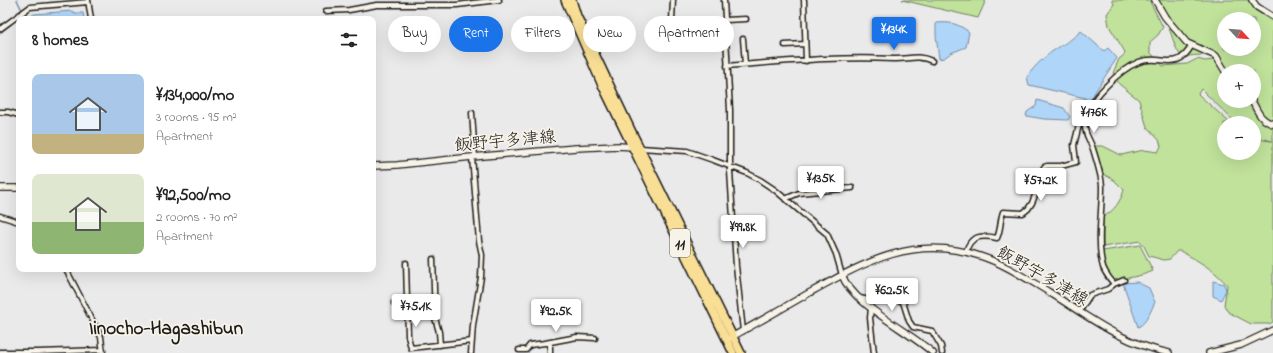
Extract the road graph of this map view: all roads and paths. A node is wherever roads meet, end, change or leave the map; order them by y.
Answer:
1 (499, 0) edge
2 (564, 0) edge
3 (572, 0) edge
4 (673, 0) edge
5 (724, 0) edge
6 (804, 0) edge
7 (1155, 0) edge
8 (1252, 0) edge
9 (88, 1) edge
10 (326, 11) dead end
11 (18, 16) edge
12 (90, 16) edge
13 (672, 16) edge
14 (725, 16) edge
15 (16, 17) edge
16 (1273, 17) edge
17 (746, 19) dead end
18 (734, 20) edge
19 (0, 29) edge
20 (743, 39) dead end
21 (805, 44) junction
22 (785, 45) dead end
23 (1192, 45) junction
24 (726, 52) edge
25 (806, 61) junction
26 (932, 61) dead end
27 (745, 64) junction
28 (1221, 64) edge
29 (727, 66) junction
30 (1090, 108) junction
31 (1256, 108) edge
32 (0, 112) edge
33 (16, 114) edge
34 (472, 114) dead end
35 (1273, 124) edge
36 (632, 146) junction
37 (640, 148) junction
38 (474, 157) junction
39 (376, 166) edge
40 (730, 167) junction
41 (0, 188) edge
42 (16, 188) edge
43 (852, 188) dead end
44 (785, 198) junction
45 (0, 216) edge
46 (669, 219) junction
47 (16, 221) edge
48 (966, 252) junction
49 (433, 258) dead end
50 (406, 262) dead end
51 (68, 272) edge
52 (842, 275) junction
53 (1124, 280) dead end
54 (1114, 284) junction
55 (859, 297) junction
56 (434, 301) junction
57 (407, 302) junction
58 (394, 303) dead end
59 (871, 308) junction
60 (1079, 312) junction
61 (1273, 330) edge
62 (743, 331) junction
63 (595, 338) dead end
64 (730, 338) junction
65 (472, 341) junction
66 (550, 342) junction
67 (440, 345) junction
68 (519, 350) dead end
69 (103, 351) edge
70 (0, 352) edge
71 (471, 353) edge
72 (550, 353) edge
73 (733, 353) edge
74 (741, 353) edge
75 (874, 353) edge
76 (933, 353) edge
77 (942, 353) edge
78 (1169, 353) edge
79 (1209, 353) edge

1 - 10 street
2 - 36 highway, 11
3 - 37 highway, 11
4 - 13 street
5 - 14 street
6 - 21 street
7 - 23 main road
8 - 16 main road
9 - 11 street
9 - 12 street
15 - 19 street
17 - 18 street
20 - 27 street
21 - 22 street
21 - 25 street
23 - 28 main road
23 - 30 street
24 - 29 street
25 - 26 street
25 - 27 street
27 - 29 street
29 - 40 street
30 - 48 street
30 - 54 street
31 - 35 main road
32 - 33 street
34 - 38 street
36 - 37 main road, 飯野宇多津線
36 - 38 main road, 飯野宇多津線
36 - 46 highway, 11
37 - 40 street
37 - 46 highway, 11
38 - 39 main road, 飯野宇多津線
38 - 65 street
40 - 44 street
40 - 62 street
41 - 42 main road
43 - 44 street
44 - 52 street
45 - 47 street
46 - 64 highway, 11
48 - 52 main road, 飯野宇多津線
48 - 60 main road, 飯野宇多津線
49 - 56 street
50 - 57 street
51 - 69 street
52 - 55 main road
52 - 62 main road, 飯野宇多津線
53 - 54 street
54 - 60 street
55 - 59 main road
55 - 77 street
56 - 57 street
56 - 67 street
57 - 58 street
57 - 67 street
59 - 75 street
59 - 76 main road
60 - 78 main road, 飯野宇多津線
61 - 79 main road
62 - 64 main road, 飯野宇多津線
63 - 66 street
64 - 73 highway, 11
64 - 74 highway, 11
65 - 67 street
65 - 71 street
66 - 68 street
66 - 72 street
69 - 70 street

